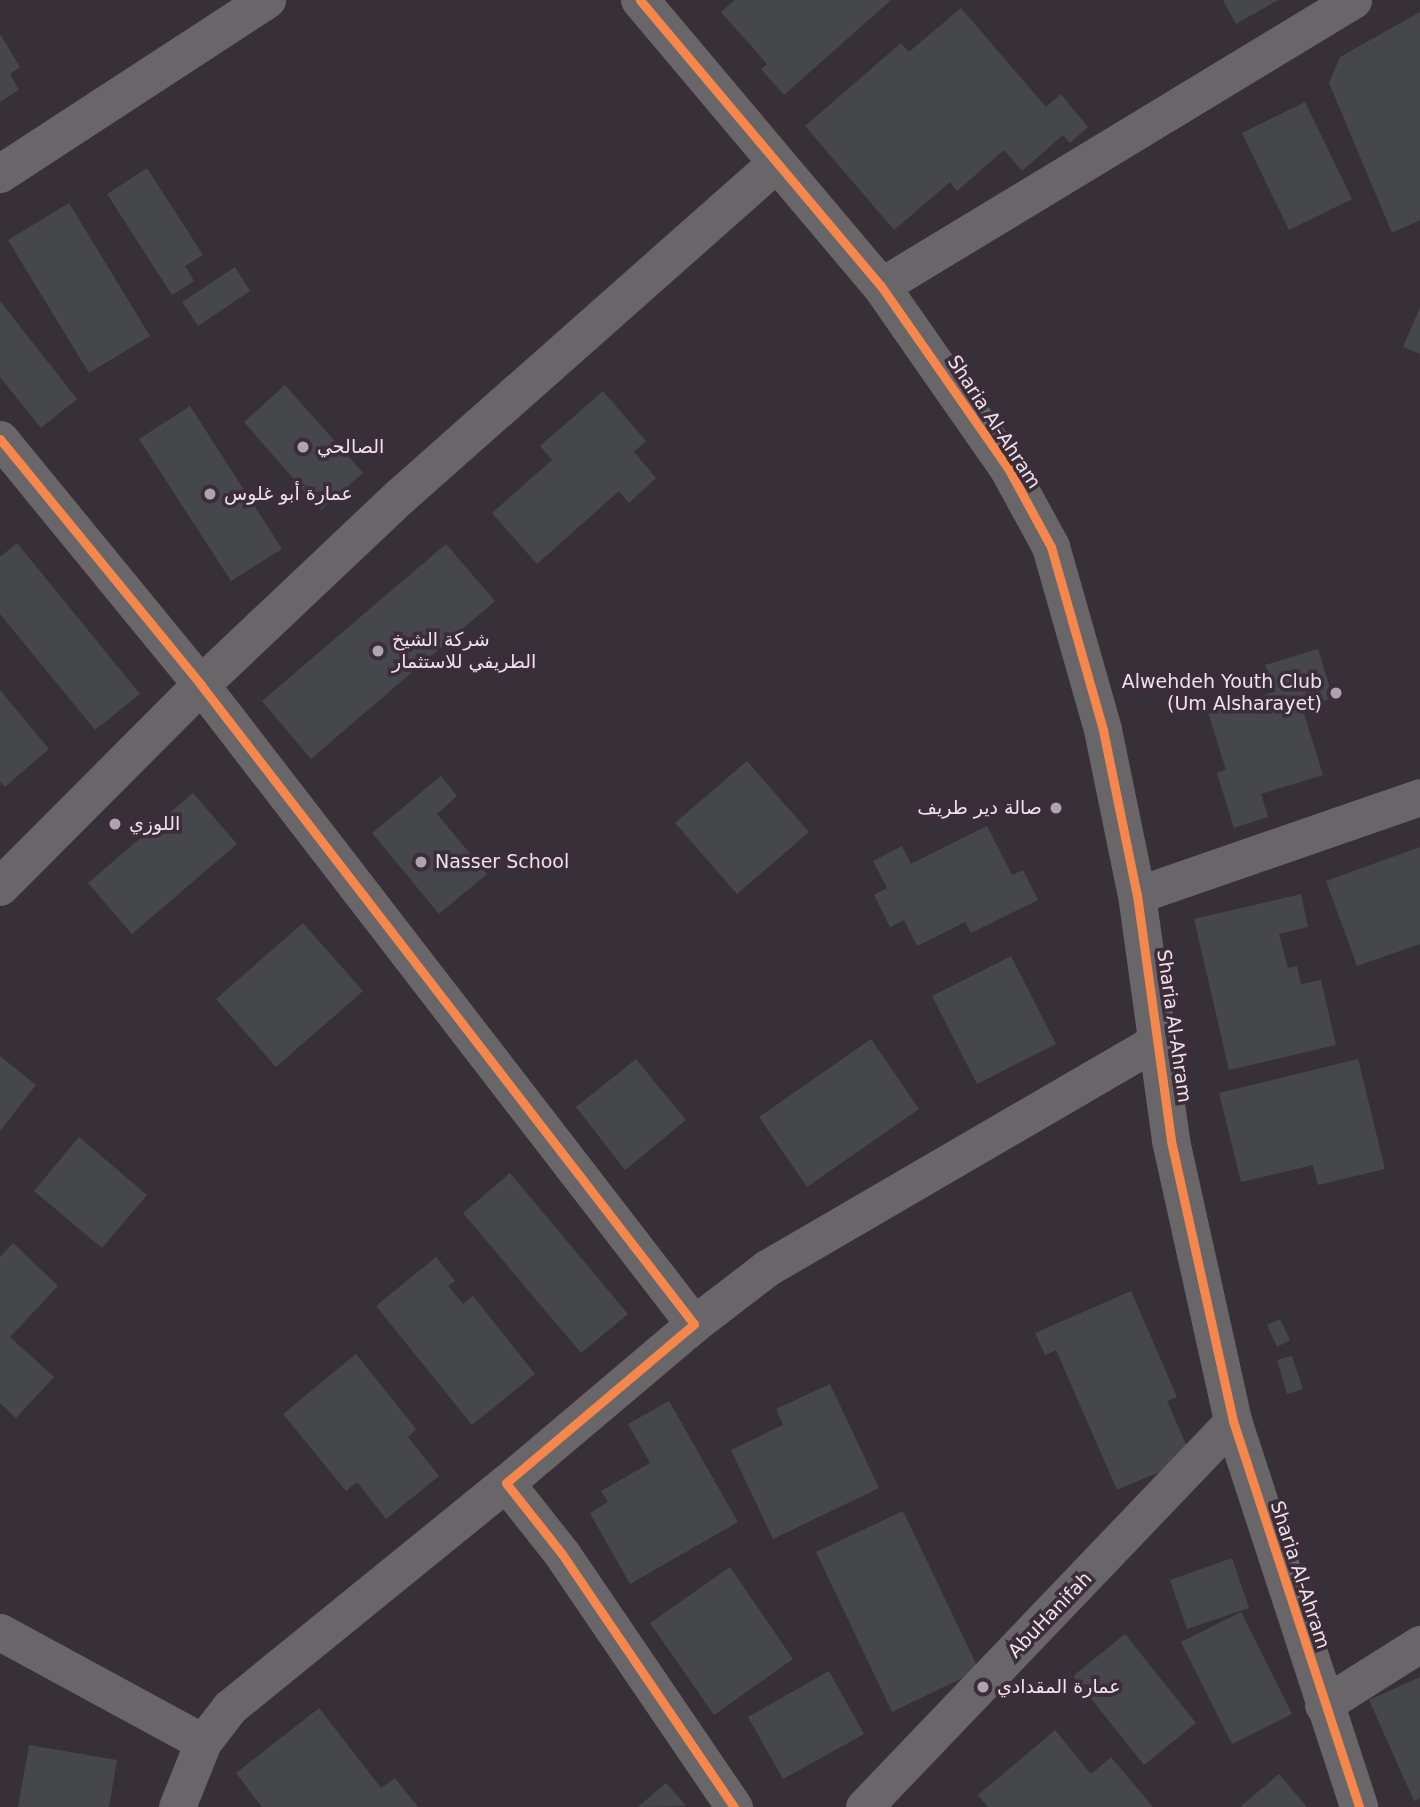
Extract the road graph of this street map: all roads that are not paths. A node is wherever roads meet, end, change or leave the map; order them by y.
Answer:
1 (267, 0) edge
2 (640, 0) edge
3 (1353, 0) edge
4 (776, 164) junction
5 (0, 174) edge
6 (881, 286) junction
7 (0, 439) edge
8 (201, 685) junction
9 (1420, 797) edge
10 (0, 887) edge
11 (1137, 895) junction
12 (1159, 1040) junction
13 (694, 1324) junction
14 (1233, 1421) junction
15 (506, 1483) junction
16 (0, 1632) edge
17 (1420, 1644) edge
18 (1324, 1705) junction
19 (203, 1742) junction
20 (177, 1807) edge
21 (734, 1807) edge
22 (864, 1807) edge
23 (1359, 1807) edge

1 - 5 street
2 - 4 street, Sharia Al-Ahram
3 - 6 street
4 - 6 street, Sharia Al-Ahram
4 - 8 street
6 - 11 street, Sharia Al-Ahram
7 - 8 street
8 - 10 street
8 - 13 street
9 - 11 street
11 - 12 street, Sharia Al-Ahram
12 - 13 street
12 - 14 street, Sharia Al-Ahram
13 - 15 street
14 - 18 street, Sharia Al-Ahram
14 - 22 street, AbuHanifah
15 - 19 street
15 - 21 street
16 - 19 street
17 - 18 street
18 - 23 street, Sharia Al-Ahram
19 - 20 street

